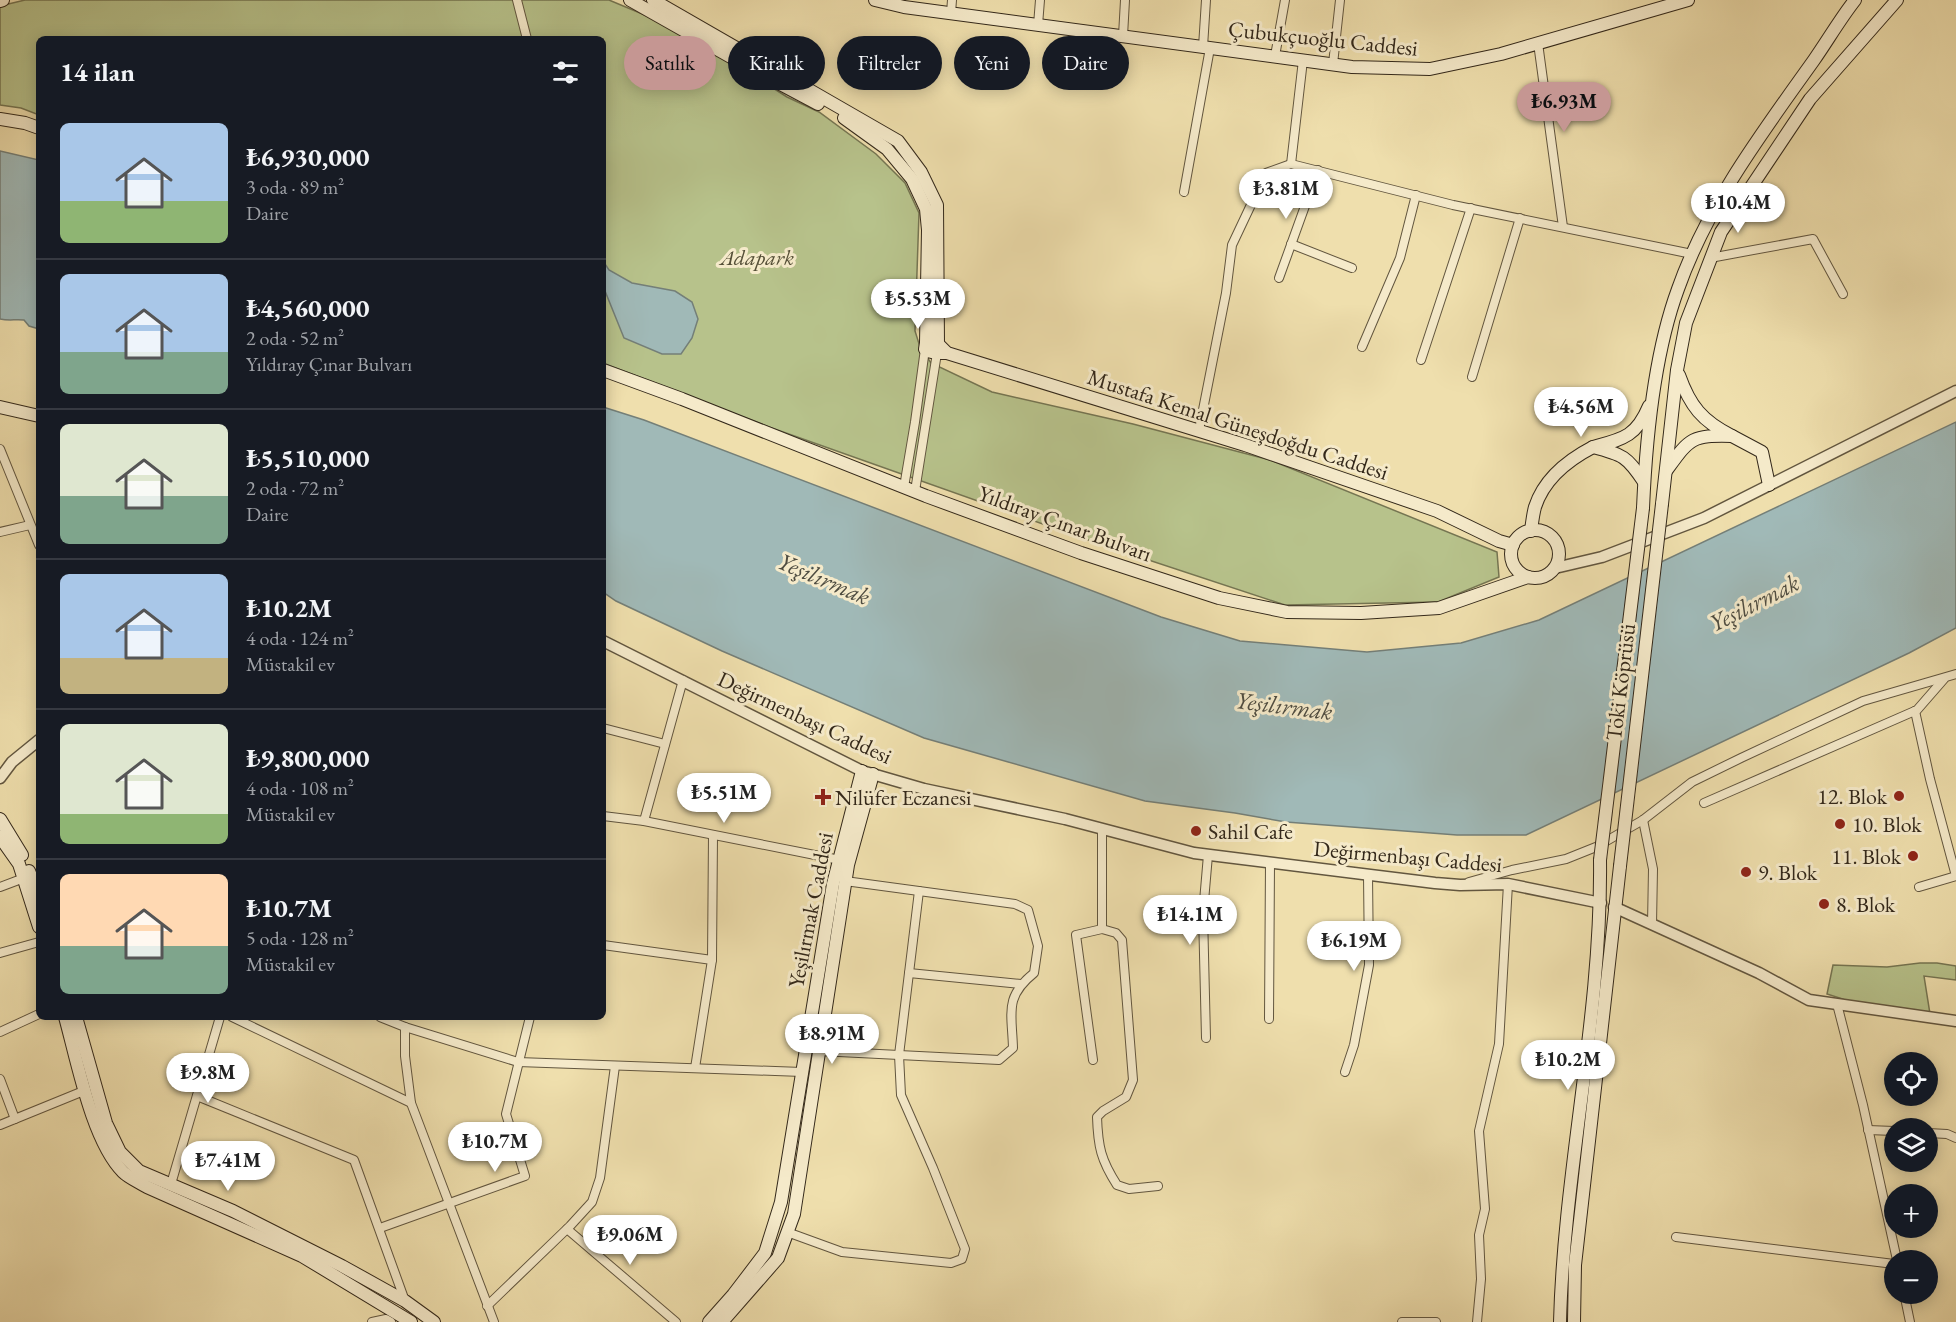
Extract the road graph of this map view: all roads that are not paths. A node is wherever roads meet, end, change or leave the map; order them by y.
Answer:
1 (518, 0) edge
2 (630, 0) edge
3 (653, 0) edge
4 (875, 0) edge
5 (952, 0) edge
6 (1040, 0) edge
7 (1125, 0) edge
8 (1206, 0) edge
9 (1285, 0) edge
10 (1340, 0) edge
11 (1688, 0) edge
12 (1855, 0) edge
13 (1897, 0) edge
14 (904, 4) edge
15 (666, 13) junction
16 (951, 13) junction
17 (1038, 25) junction
18 (526, 36) edge
19 (1123, 36) joint
20 (1129, 37) edge
21 (1538, 43) junction
22 (1206, 47) junction
23 (1275, 56) junction
24 (1303, 60) junction
25 (1333, 64) junction
26 (0, 118) edge
27 (36, 127) edge
28 (1291, 164) junction
29 (1317, 170) junction
30 (1184, 192) dead end
31 (1416, 195) junction
32 (1471, 208) junction
33 (1520, 218) junction
34 (1563, 227) junction
35 (1291, 244) junction
36 (1692, 254) junction
37 (1710, 258) junction
38 (1352, 268) dead end
39 (1279, 278) dead end
40 (1843, 294) dead end
41 (1362, 347) dead end
42 (935, 348) junction
43 (1421, 360) dead end
44 (1677, 370) junction
45 (606, 371) edge
46 (1472, 377) dead end
47 (1956, 391) edge
48 (1654, 394) junction
49 (0, 407) edge
50 (36, 415) edge
51 (1199, 430) junction
52 (1732, 435) junction
53 (1593, 447) junction
54 (0, 448) edge
55 (1665, 472) junction
56 (1644, 482) junction
57 (1769, 485) junction
58 (909, 489) junction
59 (30, 525) junction
60 (1531, 531) junction
61 (0, 532) edge
62 (36, 538) edge
63 (1513, 545) junction
64 (1555, 568) junction
65 (1528, 577) junction
66 (606, 642) edge
67 (1956, 674) edge
68 (1944, 679) junction
69 (683, 680) junction
70 (1915, 711) junction
71 (606, 729) edge
72 (36, 742) edge
73 (665, 744) junction
74 (868, 772) junction
75 (0, 778) edge
76 (1704, 803) dead end
77 (606, 816) edge
78 (0, 819) edge
79 (1643, 820) junction
80 (644, 821) junction
81 (1102, 829) junction
82 (713, 835) junction
83 (0, 837) edge
84 (1208, 855) junction
85 (840, 860) junction
86 (1270, 863) junction
87 (1368, 875) junction
88 (24, 878) junction
89 (845, 881) junction
90 (1508, 884) junction
91 (1460, 885) junction
92 (0, 887) edge
93 (36, 887) edge
94 (1919, 887) dead end
95 (919, 891) junction
96 (1601, 903) junction
97 (1614, 907) junction
98 (36, 917) edge
99 (1652, 924) junction
100 (1102, 928) junction
101 (36, 943) edge
102 (606, 945) edge
103 (0, 953) edge
104 (712, 960) junction
105 (909, 973) junction
106 (1021, 984) junction
107 (1837, 1004) junction
108 (36, 1015) edge
109 (1269, 1019) dead end
110 (66, 1020) edge
111 (77, 1020) edge
112 (219, 1020) edge
113 (238, 1020) edge
114 (388, 1020) edge
115 (529, 1020) edge
116 (1956, 1021) edge
117 (405, 1027) junction
118 (0, 1032) edge
119 (1206, 1038) dead end
120 (819, 1051) junction
121 (899, 1055) junction
122 (1093, 1060) dead end
123 (518, 1062) junction
124 (615, 1066) junction
125 (696, 1068) junction
126 (802, 1072) junction
127 (1345, 1072) dead end
128 (0, 1079) edge
129 (86, 1090) junction
130 (197, 1096) junction
131 (411, 1103) junction
132 (15, 1119) junction
133 (0, 1125) edge
134 (1869, 1130) junction
135 (1884, 1131) edge
136 (1938, 1134) edge
137 (1956, 1138) edge
138 (171, 1184) junction
139 (1158, 1186) dead end
140 (449, 1203) junction
141 (380, 1228) junction
142 (567, 1229) junction
143 (787, 1233) junction
144 (1676, 1237) dead end
145 (1894, 1250) edge
146 (1884, 1261) edge
147 (405, 1301) junction
148 (1906, 1304) edge
149 (487, 1305) junction
150 (372, 1322) edge
151 (391, 1322) edge
152 (411, 1322) edge
153 (434, 1322) edge
154 (494, 1322) edge
155 (676, 1322) edge
156 (709, 1322) edge
157 (722, 1322) edge
158 (1402, 1322) edge
159 (1436, 1322) edge
160 (1478, 1322) edge
161 (1560, 1322) edge
162 (1574, 1322) edge
163 (1910, 1322) edge

1 - 18 street
2 - 15 main road
3 - 15 main road
4 - 14 main road, Çubukçuoğlu Caddesi
5 - 16 street
6 - 17 street
7 - 19 street
8 - 22 street
9 - 23 street
10 - 25 street
11 - 21 main road, Çubukçuoğlu Caddesi
12 - 36 main road
13 - 37 main road, Toki Köprüsü
14 - 16 main road, Çubukçuoğlu Caddesi
15 - 42 main road
16 - 17 main road, Çubukçuoğlu Caddesi
17 - 19 main road, Çubukçuoğlu Caddesi
20 - 22 main road, Çubukçuoğlu Caddesi
21 - 25 main road, Çubukçuoğlu Caddesi
21 - 34 street
22 - 23 main road, Çubukçuoğlu Caddesi
22 - 30 street
23 - 24 main road, Çubukçuoğlu Caddesi
24 - 25 main road, Çubukçuoğlu Caddesi
24 - 28 street
26 - 27 main road
28 - 29 street
28 - 51 street
29 - 31 street
29 - 35 street
31 - 32 street
31 - 41 street
32 - 33 street
32 - 43 street
33 - 34 street
33 - 46 street
34 - 36 street
35 - 38 street
35 - 39 street
36 - 48 main road
37 - 40 street
37 - 44 main road, Toki Köprüsü
42 - 51 main road, Mustafa Kemal Güneşdoğdu Caddesi
42 - 58 street
44 - 52 main road
44 - 55 main road, Toki Köprüsü
45 - 58 main road, Yıldıray Çınar Bulvarı
47 - 57 street
48 - 53 main road
48 - 56 main road
49 - 50 main road
51 - 63 main road, Mustafa Kemal Güneşdoğdu Caddesi
52 - 55 main road
52 - 57 main road
53 - 56 main road
53 - 60 main road
54 - 59 street
55 - 97 main road, Toki Köprüsü, bridge
56 - 96 main road, bridge
57 - 64 street
58 - 65 main road, Yıldıray Çınar Bulvarı
59 - 61 street
59 - 62 street
60 - 63 main road
60 - 64 main road
63 - 65 main road
64 - 65 main road
66 - 69 street, Değirmenbaşı Caddesi
67 - 68 street
68 - 70 street
68 - 79 street
69 - 73 street
69 - 74 street, Değirmenbaşı Caddesi
70 - 76 street
70 - 94 street
71 - 73 street
72 - 75 street
73 - 80 street
74 - 81 street, Değirmenbaşı Caddesi
74 - 85 main road, Yeşilırmak Caddesi
74 - 89 main road, Yeşilırmak Caddesi
77 - 80 street
78 - 93 main road
79 - 91 street
79 - 99 street
80 - 82 street
81 - 84 street, Değirmenbaşı Caddesi
81 - 100 street
82 - 85 street
82 - 104 street
83 - 88 main road
84 - 86 street, Değirmenbaşı Caddesi
84 - 119 street
85 - 126 main road, Yeşilırmak Caddesi
86 - 87 street, Değirmenbaşı Caddesi
86 - 109 street
87 - 91 street, Değirmenbaşı Caddesi
87 - 127 street
88 - 92 street
88 - 98 main road
89 - 95 street
89 - 120 main road, Yeşilırmak Caddesi
90 - 91 street, Değirmenbaşı Caddesi
90 - 96 street, Değirmenbaşı Caddesi
90 - 160 street
95 - 105 street
95 - 106 street
96 - 161 main road
97 - 99 street
97 - 162 main road, Toki Köprüsü
99 - 107 street
100 - 122 street
100 - 139 street
101 - 103 street
102 - 104 street
104 - 125 street
105 - 106 street
105 - 121 street
106 - 121 street
107 - 116 street
107 - 134 street
108 - 118 street
110 - 129 main road
111 - 138 main road
112 - 130 street
113 - 131 street
114 - 117 street
115 - 123 street
117 - 123 street
117 - 131 street
120 - 121 street
120 - 143 main road, Yeşilırmak Caddesi
121 - 143 street
123 - 124 street
123 - 140 street
124 - 125 street
124 - 142 street
125 - 126 street
126 - 156 main road, Yeşilırmak Caddesi
128 - 132 street
129 - 132 street
129 - 152 main road
130 - 138 street
130 - 141 street
131 - 140 street
132 - 133 street
134 - 135 street
134 - 145 street
136 - 137 street
138 - 147 main road
140 - 141 street
140 - 149 street
141 - 147 street
142 - 149 street
142 - 155 street
143 - 157 main road, Yeşilırmak Caddesi
144 - 146 street
147 - 153 main road
148 - 163 street
149 - 154 street
150 - 151 street
158 - 159 street

